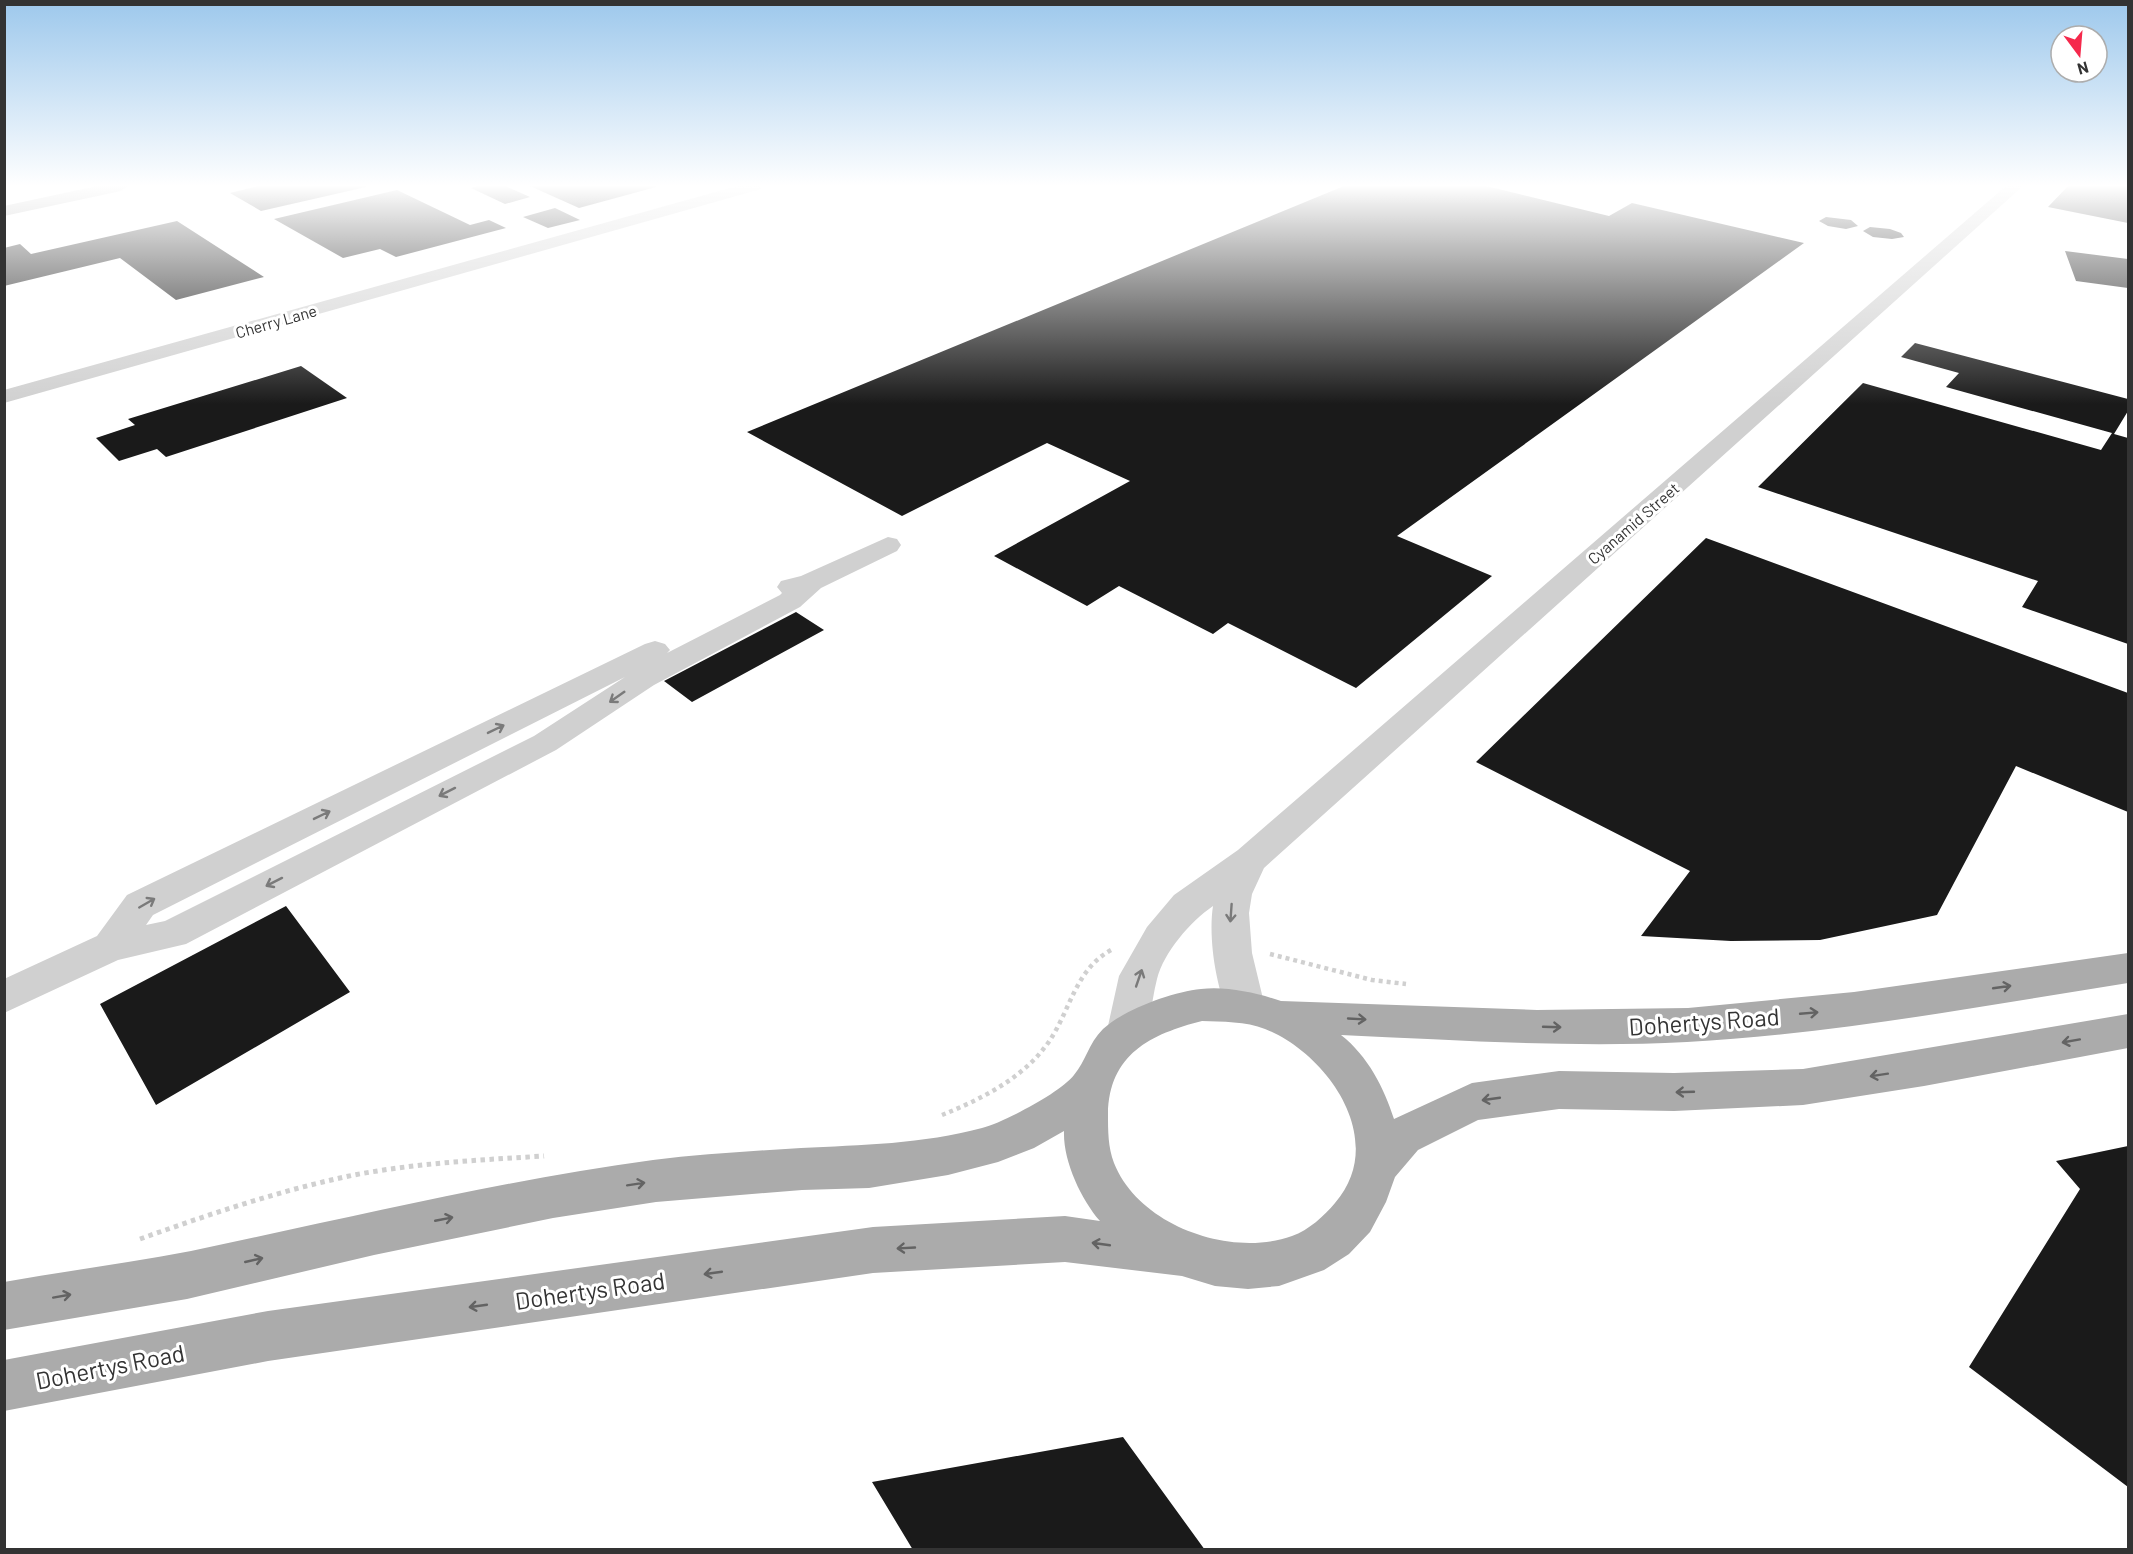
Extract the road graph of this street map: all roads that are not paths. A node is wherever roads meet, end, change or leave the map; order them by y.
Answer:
1 (498, 259) edge
2 (1934, 259) edge
3 (4, 397) edge
4 (888, 545) dead end
5 (1251, 859) junction
6 (2128, 968) edge
7 (4, 997) edge
8 (1261, 1012) junction
9 (2128, 1031) edge
10 (1126, 1035) junction
11 (1089, 1088) junction
12 (1377, 1165) junction
13 (1179, 1254) junction
14 (4, 1306) edge
15 (4, 1386) edge

1 - 3 street, Cherry Lane
2 - 5 street, Cyanamid Street
4 - 7 street
5 -> 8 street, Cyanamid Street
10 -> 5 street, Cyanamid Street
8 -> 6 main road, Dohertys Road
8 - 10 main road, Dohertys Road
8 - 12 main road
9 -> 12 main road
10 - 11 main road, Dohertys Road
11 - 13 main road
14 -> 11 main road
12 - 13 main road
13 -> 15 main road, Dohertys Road

